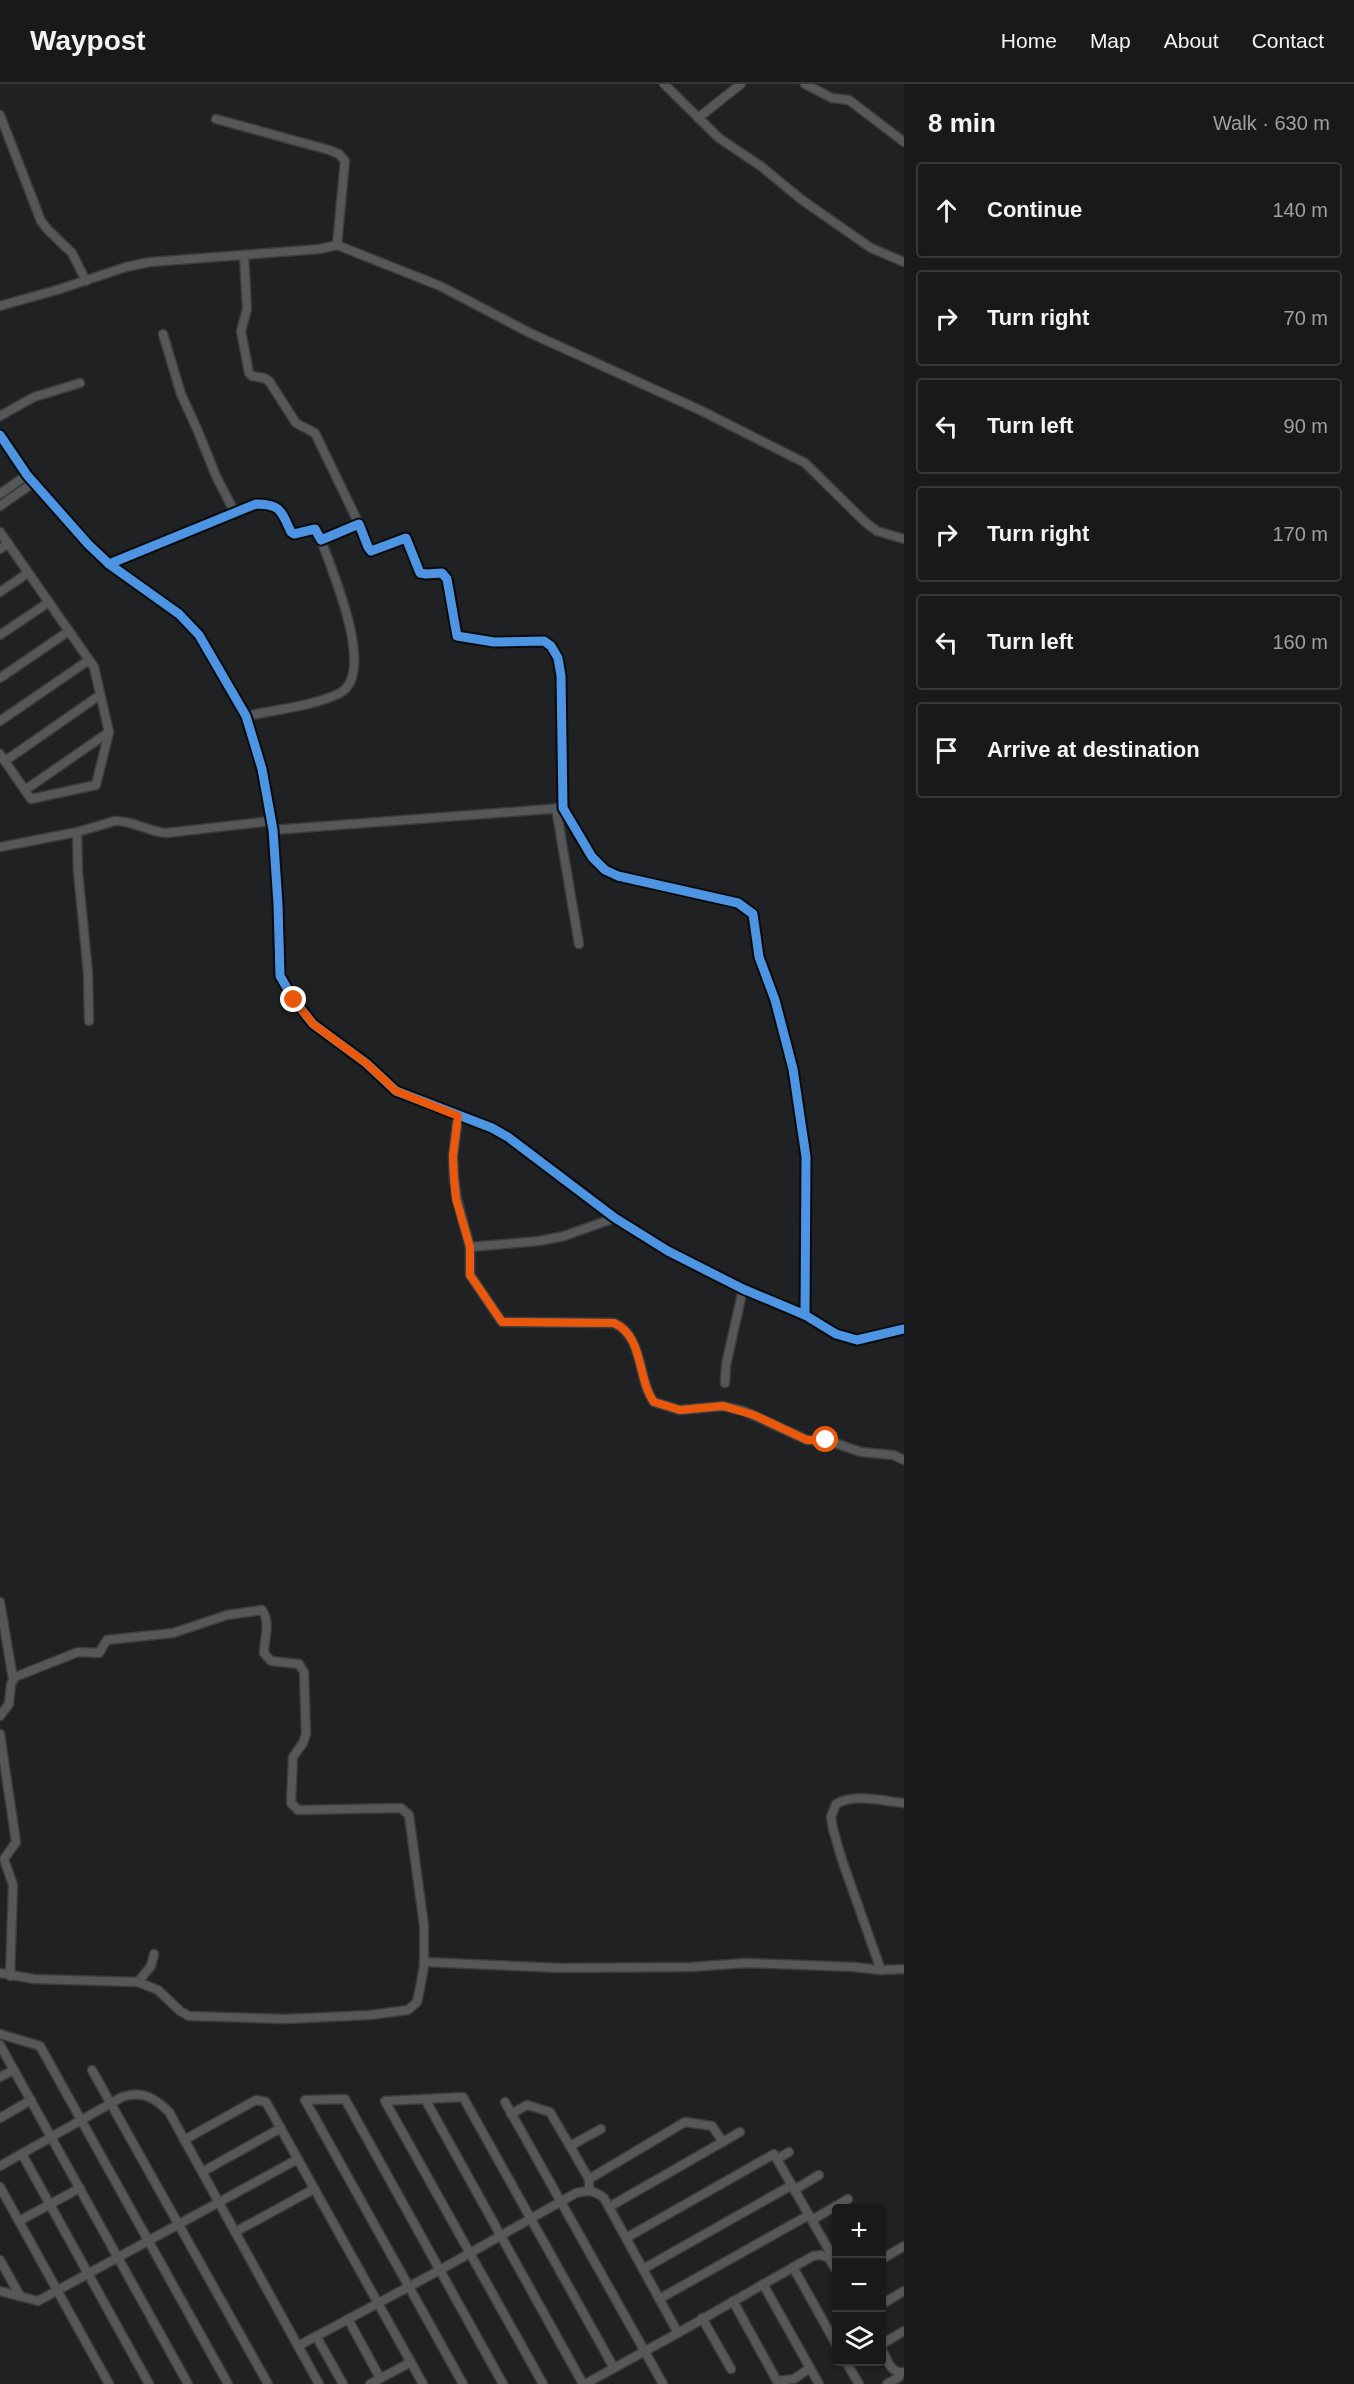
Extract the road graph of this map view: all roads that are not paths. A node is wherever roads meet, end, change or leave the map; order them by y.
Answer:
1 (664, 84) edge
2 (741, 84) edge
3 (805, 84) edge
4 (0, 115) edge
5 (698, 118) junction
6 (216, 119) dead end
7 (904, 142) edge
8 (337, 245) junction
9 (244, 255) junction
10 (904, 262) edge
11 (86, 280) junction
12 (0, 306) edge
13 (163, 334) dead end
14 (80, 383) dead end
15 (0, 416) edge
16 (0, 435) edge
17 (27, 475) junction
18 (33, 483) junction
19 (0, 494) edge
20 (0, 506) edge
21 (235, 513) junction
22 (359, 524) junction
23 (0, 532) edge
24 (904, 539) edge
25 (321, 540) junction
26 (8, 543) junction
27 (0, 549) edge
28 (109, 564) junction
29 (28, 573) junction
30 (0, 592) edge
31 (49, 602) junction
32 (69, 631) junction
33 (0, 635) edge
34 (89, 660) junction
35 (0, 678) edge
36 (100, 695) junction
37 (246, 716) junction
38 (0, 721) edge
39 (109, 732) junction
40 (2, 758) edge
41 (25, 790) junction
42 (560, 808) junction
43 (272, 826) junction
44 (76, 832) junction
45 (0, 847) edge
46 (579, 944) dead end
47 (89, 1021) dead end
48 (458, 1116) junction
49 (615, 1218) junction
50 (470, 1247) junction
51 (743, 1289) junction
52 (805, 1315) junction
53 (904, 1329) edge
54 (725, 1383) dead end
55 (904, 1460) edge
56 (0, 1602) edge
57 (13, 1679) junction
58 (0, 1716) edge
59 (0, 1734) edge
60 (904, 1803) edge
61 (154, 1954) dead end
62 (424, 1962) junction
63 (904, 1969) edge
64 (881, 1971) junction
65 (0, 1973) edge
66 (10, 1976) junction
67 (138, 1982) junction
68 (0, 2034) edge
69 (0, 2045) edge
70 (14, 2070) junction
71 (92, 2070) dead end
72 (0, 2078) edge
73 (425, 2099) junction
74 (31, 2100) junction
75 (505, 2102) dead end
76 (111, 2103) junction
77 (512, 2114) junction
78 (0, 2118) edge
79 (81, 2121) junction
80 (281, 2128) junction
81 (602, 2129) dead end
82 (740, 2132) dead end
83 (52, 2137) junction
84 (184, 2140) junction
85 (723, 2142) junction
86 (570, 2146) junction
87 (789, 2152) dead end
88 (22, 2154) junction
89 (298, 2159) junction
90 (777, 2159) junction
91 (0, 2166) edge
92 (202, 2172) junction
93 (819, 2175) dead end
94 (589, 2180) junction
95 (0, 2187) edge
96 (80, 2188) junction
97 (793, 2188) junction
98 (314, 2189) junction
99 (589, 2190) junction
100 (848, 2199) dead end
101 (561, 2201) junction
102 (218, 2202) junction
103 (50, 2204) junction
104 (609, 2207) junction
105 (531, 2218) junction
106 (810, 2218) junction
107 (19, 2221) junction
108 (178, 2224) junction
109 (235, 2232) junction
110 (501, 2236) junction
111 (626, 2238) junction
112 (147, 2240) junction
113 (904, 2246) edge
114 (470, 2253) junction
115 (832, 2253) edge
116 (118, 2256) junction
117 (884, 2258) edge
118 (0, 2260) edge
119 (793, 2267) junction
120 (643, 2269) junction
121 (440, 2270) junction
122 (88, 2274) junction
123 (763, 2284) junction
124 (409, 2286) junction
125 (0, 2291) edge
126 (57, 2291) junction
127 (904, 2291) edge
128 (20, 2296) junction
129 (659, 2299) junction
130 (733, 2301) junction
131 (886, 2302) edge
132 (378, 2303) junction
133 (702, 2318) junction
134 (348, 2319) junction
135 (904, 2331) edge
136 (678, 2333) junction
137 (832, 2335) edge
138 (316, 2336) junction
139 (886, 2342) edge
140 (298, 2346) junction
141 (644, 2351) junction
142 (886, 2357) edge
143 (411, 2361) junction
144 (849, 2366) edge
145 (614, 2368) junction
146 (810, 2368) junction
147 (731, 2369) dead end
148 (901, 2377) edge
149 (380, 2378) junction
150 (661, 2383) edge
151 (109, 2384) edge
152 (149, 2384) edge
153 (188, 2384) edge
154 (228, 2384) edge
155 (268, 2384) edge
156 (319, 2384) edge
157 (343, 2384) edge
158 (370, 2384) edge
159 (423, 2384) edge
160 (463, 2384) edge
161 (503, 2384) edge
162 (543, 2384) edge
163 (584, 2384) edge
164 (819, 2384) edge
165 (859, 2384) edge
166 (887, 2384) edge

1 - 5 street
2 - 5 street
3 - 7 street
4 - 11 street
5 - 10 street
6 - 8 street
8 - 9 street
8 - 24 street
9 - 11 street
9 - 22 street
11 - 12 street
13 - 21 street
14 - 15 street
16 - 17 street
17 - 18 street
17 - 19 street
18 - 20 street
18 - 28 street
21 - 25 street
21 - 28 street
22 - 25 street
22 - 42 street
23 - 26 street
25 - 37 street
26 - 27 street
26 - 29 street
28 - 37 street
29 - 30 street
29 - 31 street
31 - 32 street
31 - 33 street
32 - 34 street
32 - 35 street
34 - 36 street
34 - 38 street
36 - 39 street
36 - 40 street
37 - 43 street
39 - 41 street
39 - 41 street
40 - 41 street
42 - 43 street
42 - 46 street
42 - 52 street
43 - 44 street
43 - 48 street
44 - 45 street
44 - 47 street
48 - 49 street
48 - 50 street
49 - 50 street
49 - 51 street
50 - 55 street
51 - 52 street
51 - 54 street
52 - 53 street
56 - 57 street
57 - 58 street
57 - 62 street
59 - 66 street
60 - 64 street
61 - 67 street
62 - 64 street
62 - 67 street
63 - 64 street
65 - 66 street
66 - 67 street
68 - 79 street
69 - 70 street
70 - 72 street
70 - 74 street
71 - 76 street
73 - 105 street
73 - 110 street
73 - 114 street
74 - 78 street
74 - 83 street
75 - 77 street
76 - 79 street
76 - 84 street
76 - 108 street
77 - 86 street
77 - 101 street
79 - 83 street
79 - 112 street
80 - 84 street
80 - 89 street
80 - 92 street
81 - 86 street
82 - 85 street
83 - 88 street
83 - 96 street
83 - 116 street
84 - 92 street
85 - 94 street
85 - 104 street
86 - 94 street
87 - 90 street
88 - 91 street
88 - 103 street
89 - 98 street
89 - 102 street
90 - 97 street
90 - 111 street
92 - 102 street
93 - 97 street
94 - 99 street
95 - 107 street
96 - 103 street
96 - 116 street
97 - 106 street
97 - 120 street
98 - 109 street
98 - 132 street
99 - 101 street
99 - 104 street
100 - 106 street
101 - 105 street
101 - 141 street
102 - 108 street
102 - 109 street
103 - 107 street
103 - 122 street
104 - 111 street
105 - 110 street
105 - 145 street
106 - 115 street
106 - 129 street
107 - 126 street
108 - 112 street
108 - 155 street
109 - 140 street
110 - 114 street
110 - 163 street
111 - 120 street
112 - 116 street
112 - 154 street
113 - 117 street
114 - 121 street
114 - 162 street
115 - 119 street
116 - 122 street
116 - 153 street
118 - 128 street
119 - 123 street
119 - 137 street
120 - 129 street
121 - 124 street
121 - 124 street
121 - 161 street
122 - 126 street
122 - 152 street
123 - 130 street
123 - 146 street
124 - 132 street
124 - 160 street
125 - 128 street
126 - 128 street
126 - 151 street
127 - 131 street
129 - 136 street
130 - 133 street
130 - 146 street
132 - 134 street
132 - 143 street
133 - 136 street
133 - 147 street
134 - 138 street
134 - 149 street
135 - 139 street
136 - 141 street
138 - 140 street
138 - 157 street
140 - 156 street
141 - 145 street
141 - 150 street
142 - 148 street
143 - 149 street
143 - 159 street
144 - 165 street
145 - 163 street
146 - 164 street
148 - 166 street
149 - 158 street

